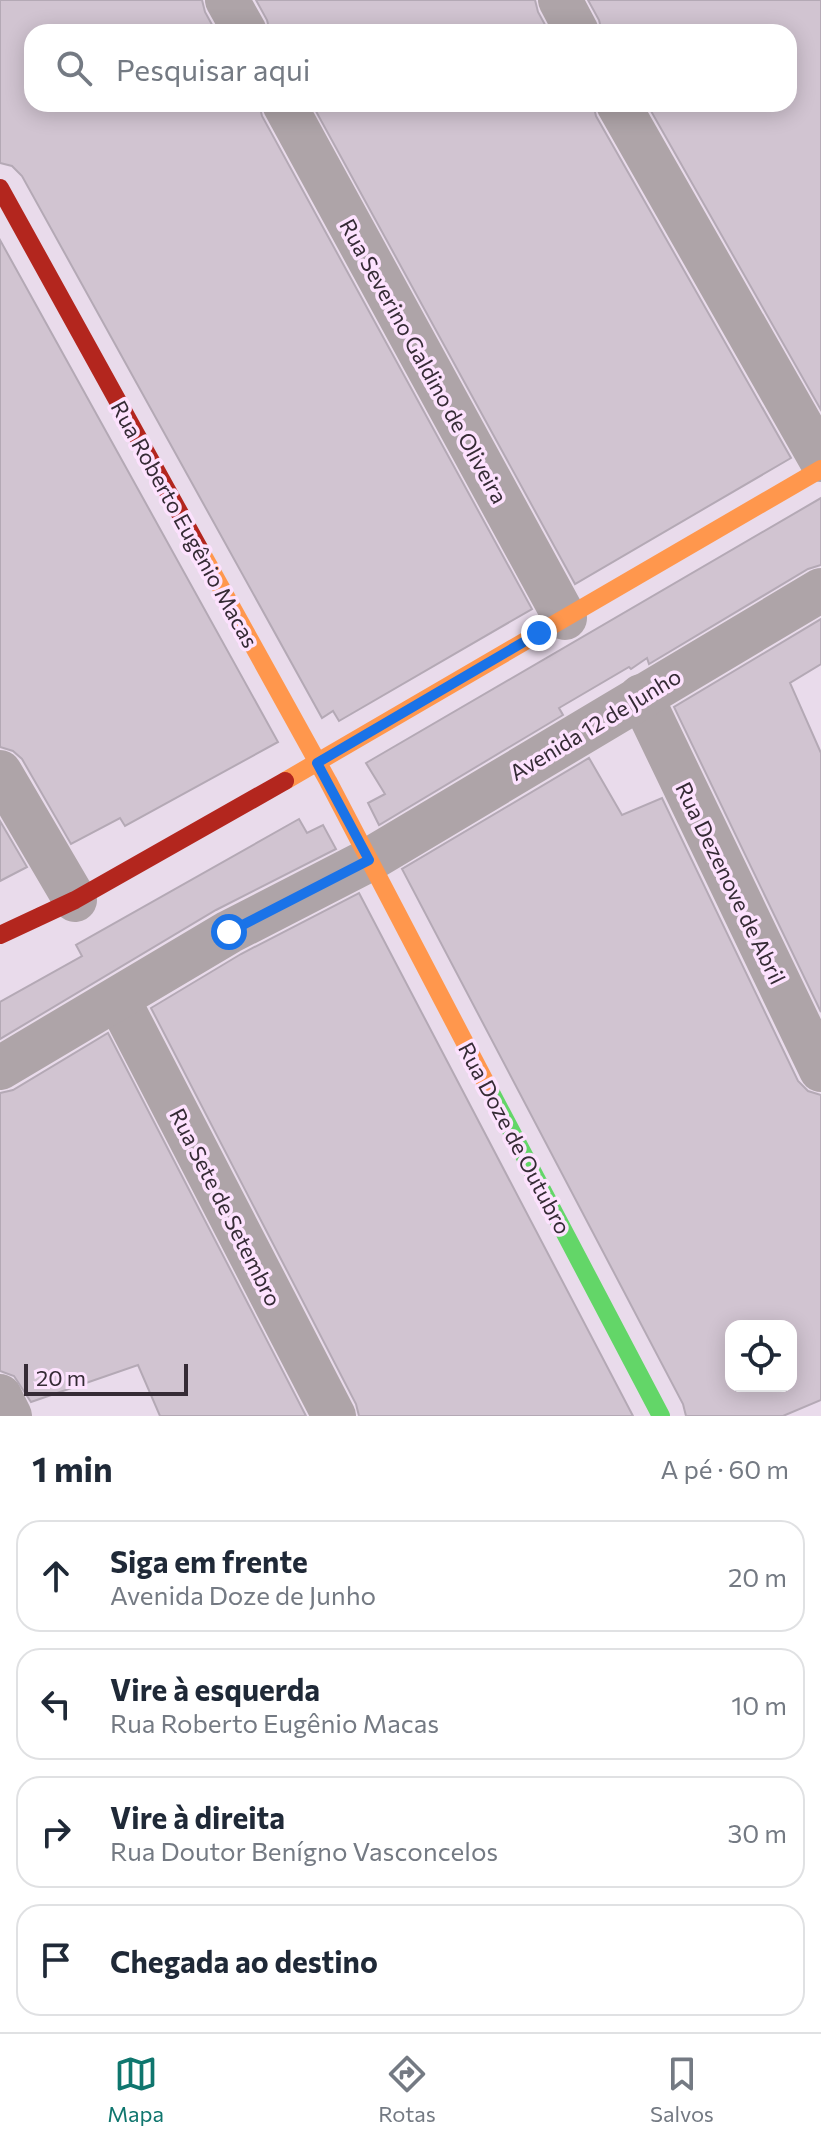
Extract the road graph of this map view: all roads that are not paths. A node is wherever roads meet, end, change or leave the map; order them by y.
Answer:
1 (227, 0) edge
2 (560, 0) edge
3 (240, 24) edge
4 (573, 24) edge
5 (288, 112) edge
6 (623, 112) edge
7 (0, 188) edge
8 (821, 460) edge
9 (821, 469) edge
10 (821, 590) edge
11 (565, 618) junction
12 (641, 696) junction
13 (317, 763) junction
14 (0, 772) edge
15 (369, 860) junction
16 (75, 900) junction
17 (0, 935) edge
18 (118, 999) junction
19 (0, 1068) edge
20 (821, 1070) edge
21 (0, 1396) edge
22 (10, 1416) edge
23 (334, 1416) edge
24 (661, 1416) edge

1 - 3 street
2 - 4 street
5 - 11 street, Rua Severino Galdino de Oliveira
6 - 8 street
7 - 13 street, Rua Roberto Eugênio Macas
9 - 11 street
10 - 12 street, Avenida 12 de Junho
11 - 13 street
12 - 15 street, Avenida 12 de Junho
12 - 20 street, Rua Dezenove de Abril
13 - 15 street, Rua Roberto Eugênio Macas
13 - 16 street
14 - 16 street
15 - 18 street, Avenida 12 de Junho
15 - 24 street, Rua Doze de Outubro
16 - 17 street
18 - 19 street, Avenida 12 de Junho
18 - 23 street, Rua Sete de Setembro
21 - 22 street

